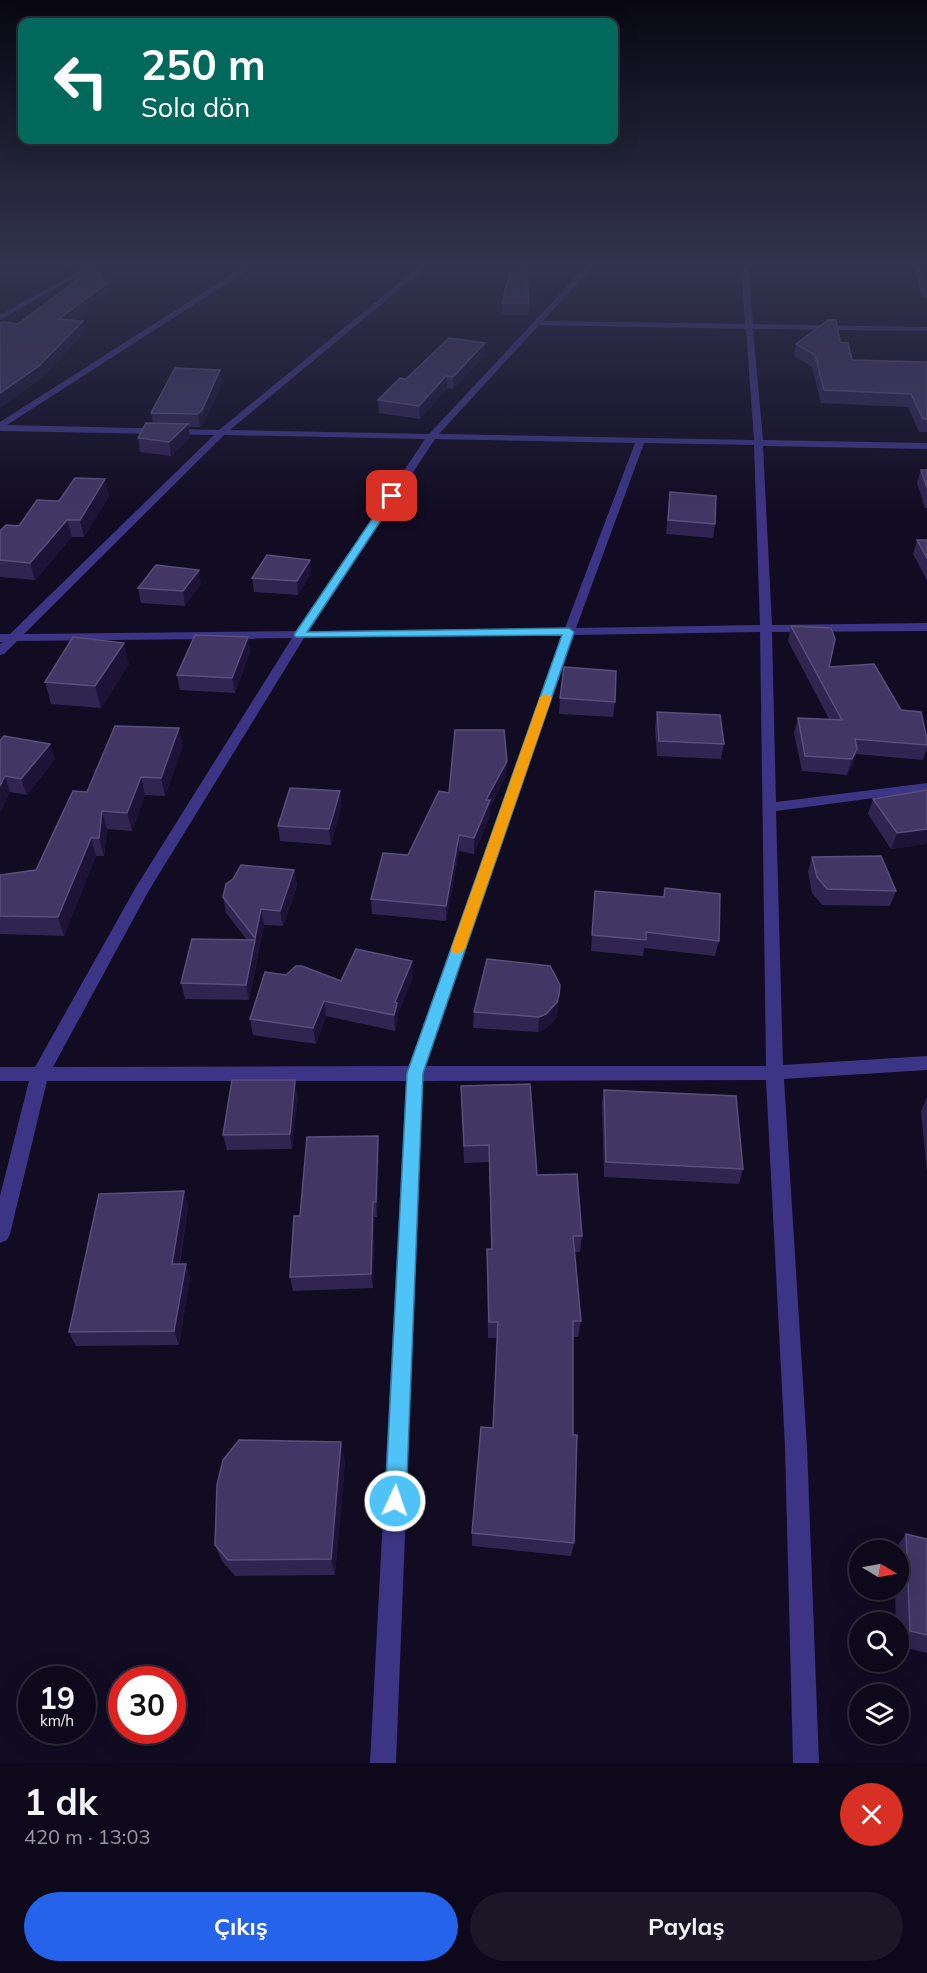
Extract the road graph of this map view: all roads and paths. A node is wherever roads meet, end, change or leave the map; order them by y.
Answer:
1 (126, 346) edge
2 (327, 346) edge
3 (515, 346) edge
4 (751, 346) edge
5 (0, 427) edge
6 (222, 432) junction
7 (432, 436) junction
8 (639, 441) junction
9 (758, 444) junction
10 (927, 446) edge
11 (927, 627) edge
12 (766, 629) junction
13 (569, 632) junction
14 (300, 635) junction
15 (5, 639) edge
16 (0, 651) edge
17 (927, 787) edge
18 (769, 807) junction
19 (927, 1063) edge
20 (415, 1073) junction
21 (775, 1073) junction
22 (0, 1074) edge
23 (40, 1074) junction
24 (0, 1234) edge
25 (383, 1763) edge
26 (806, 1763) edge

1 - 5 street
2 - 6 street
3 - 7 street
4 - 9 street
5 - 6 street
6 - 7 street
6 - 15 street
7 - 8 street
7 - 14 street
8 - 9 street
8 - 13 street
9 - 10 street
9 - 12 street
11 - 12 street
12 - 13 street
12 - 18 street
13 - 14 street
13 - 20 street
14 - 15 street
14 - 23 street
15 - 16 street
17 - 18 street
18 - 21 street
19 - 21 street
20 - 21 street
20 - 23 street
20 - 25 street
21 - 26 street
22 - 23 street
23 - 24 street

